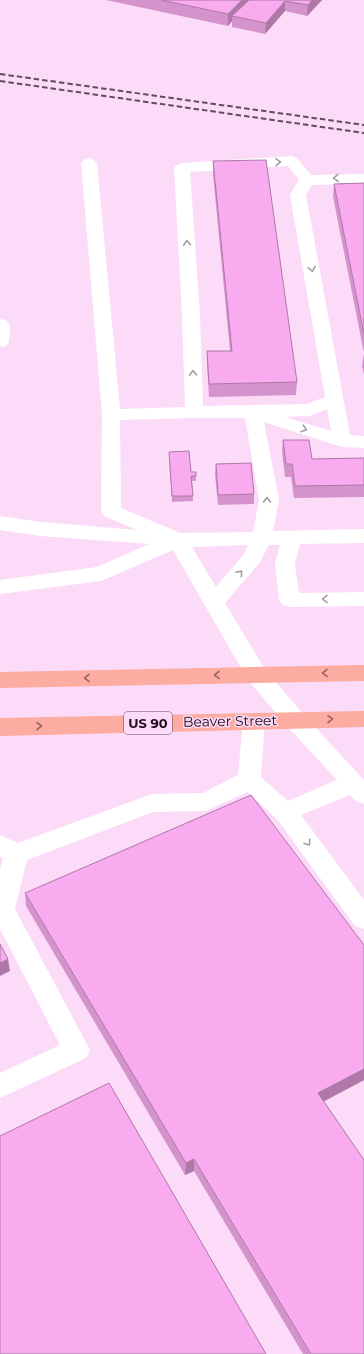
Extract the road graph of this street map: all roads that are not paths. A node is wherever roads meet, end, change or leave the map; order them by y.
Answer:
1 (89, 163) dead end
2 (364, 178) edge
3 (307, 180) junction
4 (0, 324) edge
5 (0, 342) edge
6 (335, 400) junction
7 (194, 412) junction
8 (253, 412) junction
9 (111, 414) junction
10 (342, 441) junction
11 (364, 442) edge
12 (0, 523) edge
13 (364, 536) edge
14 (262, 538) junction
15 (292, 538) junction
16 (178, 540) junction
17 (0, 587) edge
18 (364, 599) edge
19 (214, 602) junction
20 (364, 673) edge
21 (256, 674) junction
22 (0, 680) edge
23 (364, 719) edge
24 (295, 720) junction
25 (254, 721) junction
26 (0, 727) edge
27 (249, 780) junction
28 (359, 789) edge
29 (285, 812) junction
30 (8, 850) edge
31 (364, 919) edge
32 (0, 1086) edge

1 - 9 street
2 -> 3 street
3 -> 6 street
7 -> 3 street
4 - 5 street
6 - 8 street
6 - 10 street
7 - 8 street
7 - 9 street
8 -> 10 street
14 -> 8 street
9 - 16 street
10 - 11 street
12 - 16 street
13 - 15 street
14 - 15 street
14 - 16 street
19 -> 14 street
18 -> 15 street
16 - 17 street
16 - 19 street
19 - 21 street
20 -> 21 main road
21 -> 22 main road
21 - 24 street
24 -> 23 main road, Beaver Street / US 90
24 - 25 main road, Beaver Street / US 90
24 - 28 street
26 -> 25 main road, Beaver Street / US 90
25 - 27 street
27 - 29 street
27 - 30 street
28 - 29 street
29 -> 31 street
30 - 32 street

